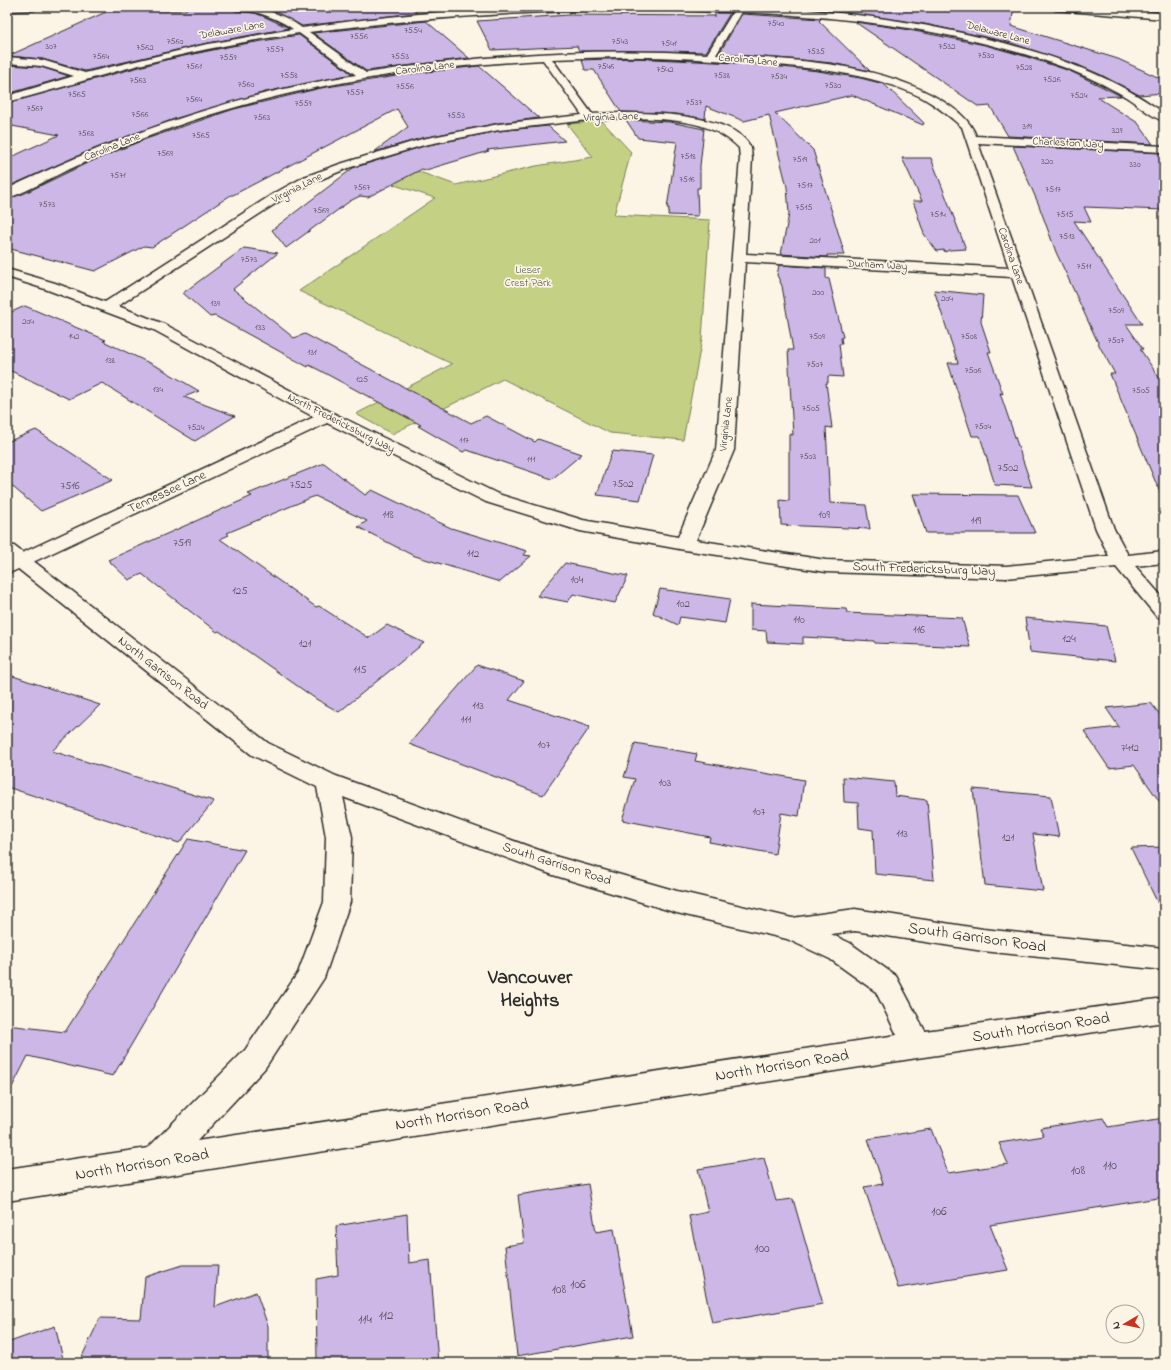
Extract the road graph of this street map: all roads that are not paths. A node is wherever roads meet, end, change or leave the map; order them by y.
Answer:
1 (34, 7) edge
2 (234, 7) edge
3 (591, 7) edge
4 (611, 7) edge
5 (668, 7) edge
6 (1055, 7) edge
7 (7, 8) edge
8 (739, 8) edge
9 (442, 11) edge
10 (1164, 16) edge
11 (301, 31) junction
12 (710, 56) junction
13 (546, 57) junction
14 (7, 60) edge
15 (83, 76) junction
16 (364, 76) junction
17 (7, 99) edge
18 (589, 117) junction
19 (1164, 118) edge
20 (972, 139) junction
21 (1164, 149) edge
22 (7, 194) edge
23 (738, 258) junction
24 (1017, 273) junction
25 (7, 274) edge
26 (107, 307) junction
27 (327, 417) junction
28 (685, 544) junction
29 (1164, 557) edge
30 (11, 559) edge
31 (1122, 562) junction
32 (1164, 612) edge
33 (328, 782) junction
34 (792, 929) junction
35 (1164, 959) edge
36 (1164, 1010) edge
37 (917, 1045) junction
38 (155, 1163) junction
39 (7, 1185) edge

1 - 7 street
2 - 11 street
3 - 4 street, Delaware Lane
3 - 9 street, Delaware Lane
5 - 8 street, Delaware Lane
6 - 10 street
8 - 12 street
8 - 19 street, Delaware Lane
9 - 11 street, Delaware Lane
11 - 15 street, Delaware Lane
11 - 16 street
12 - 13 street, Carolina Lane
12 - 20 street, Carolina Lane
13 - 16 street, Carolina Lane
13 - 18 street
14 - 15 street
15 - 17 street, Delaware Lane
16 - 22 street, Carolina Lane
18 - 23 street, Virginia Lane
18 - 26 street, Virginia Lane
20 - 21 street, Charleston Way
20 - 24 street, Carolina Lane
23 - 24 street, Durham Way
23 - 28 street, Virginia Lane
24 - 31 street, Carolina Lane
25 - 26 street, North Fredericksburg Way
26 - 27 street, North Fredericksburg Way
27 - 28 street, North Fredericksburg Way
27 - 30 street, Tennessee Lane
28 - 31 street, South Fredericksburg Way
29 - 31 street, South Fredericksburg Way
30 - 33 street, North Garrison Road
31 - 32 street, Carolina Lane
33 - 34 street, South Garrison Road
33 - 38 street
34 - 35 street, South Garrison Road
34 - 37 street, South Garrison Road
36 - 37 street, South Morrison Road
37 - 38 street, North Morrison Road
38 - 39 street, North Morrison Road

